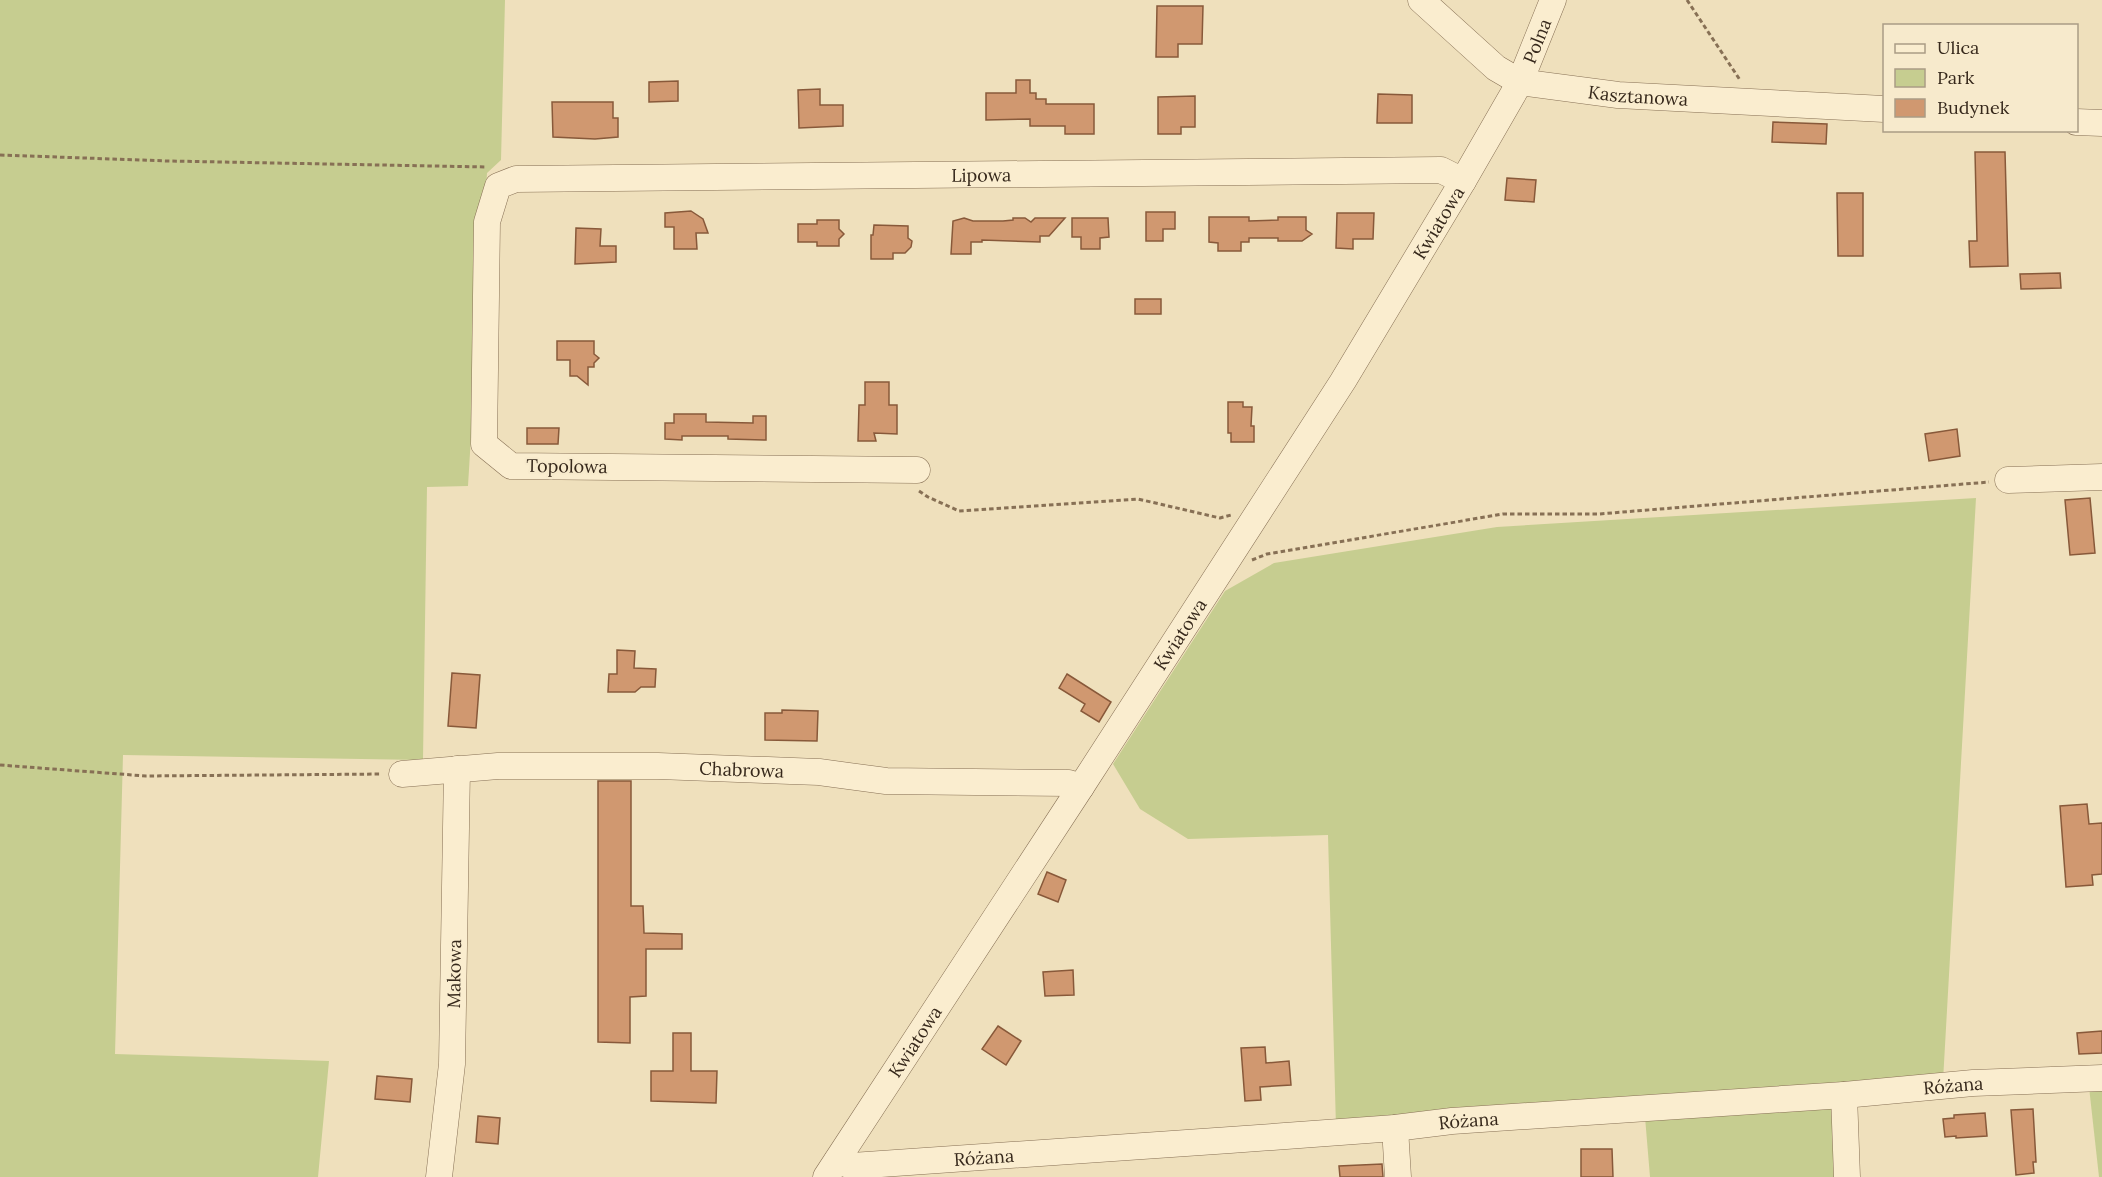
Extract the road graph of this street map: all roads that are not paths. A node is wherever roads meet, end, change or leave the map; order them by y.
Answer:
1 (1421, 0) edge
2 (1553, 0) edge
3 (1520, 82) junction
4 (1883, 109) edge
5 (2078, 122) edge
6 (2102, 123) edge
7 (1463, 182) junction
8 (507, 183) joint
9 (2102, 477) edge
10 (918, 480) road end
11 (2008, 480) road end
12 (457, 769) junction
13 (402, 774) road end
14 (1081, 787) junction
15 (2102, 1078) edge
16 (1844, 1095) junction
17 (1395, 1128) junction
18 (832, 1169) edge
19 (439, 1177) edge
20 (1398, 1177) edge
21 (1847, 1177) edge

1 - 3 street, Kasztanowa
2 - 3 street, Polna
3 - 4 street, Kasztanowa
3 - 7 street, Kwiatowa
5 - 6 street
7 - 8 street, Lipowa
7 - 14 street, Kwiatowa
8 - 10 street, Topolowa
9 - 11 street
12 - 13 street, Chabrowa
12 - 14 street, Chabrowa
12 - 19 street, Makowa
14 - 18 street, Kwiatowa
15 - 16 street, Różana
16 - 17 street, Różana
16 - 21 street
17 - 18 street, Różana
17 - 20 street

